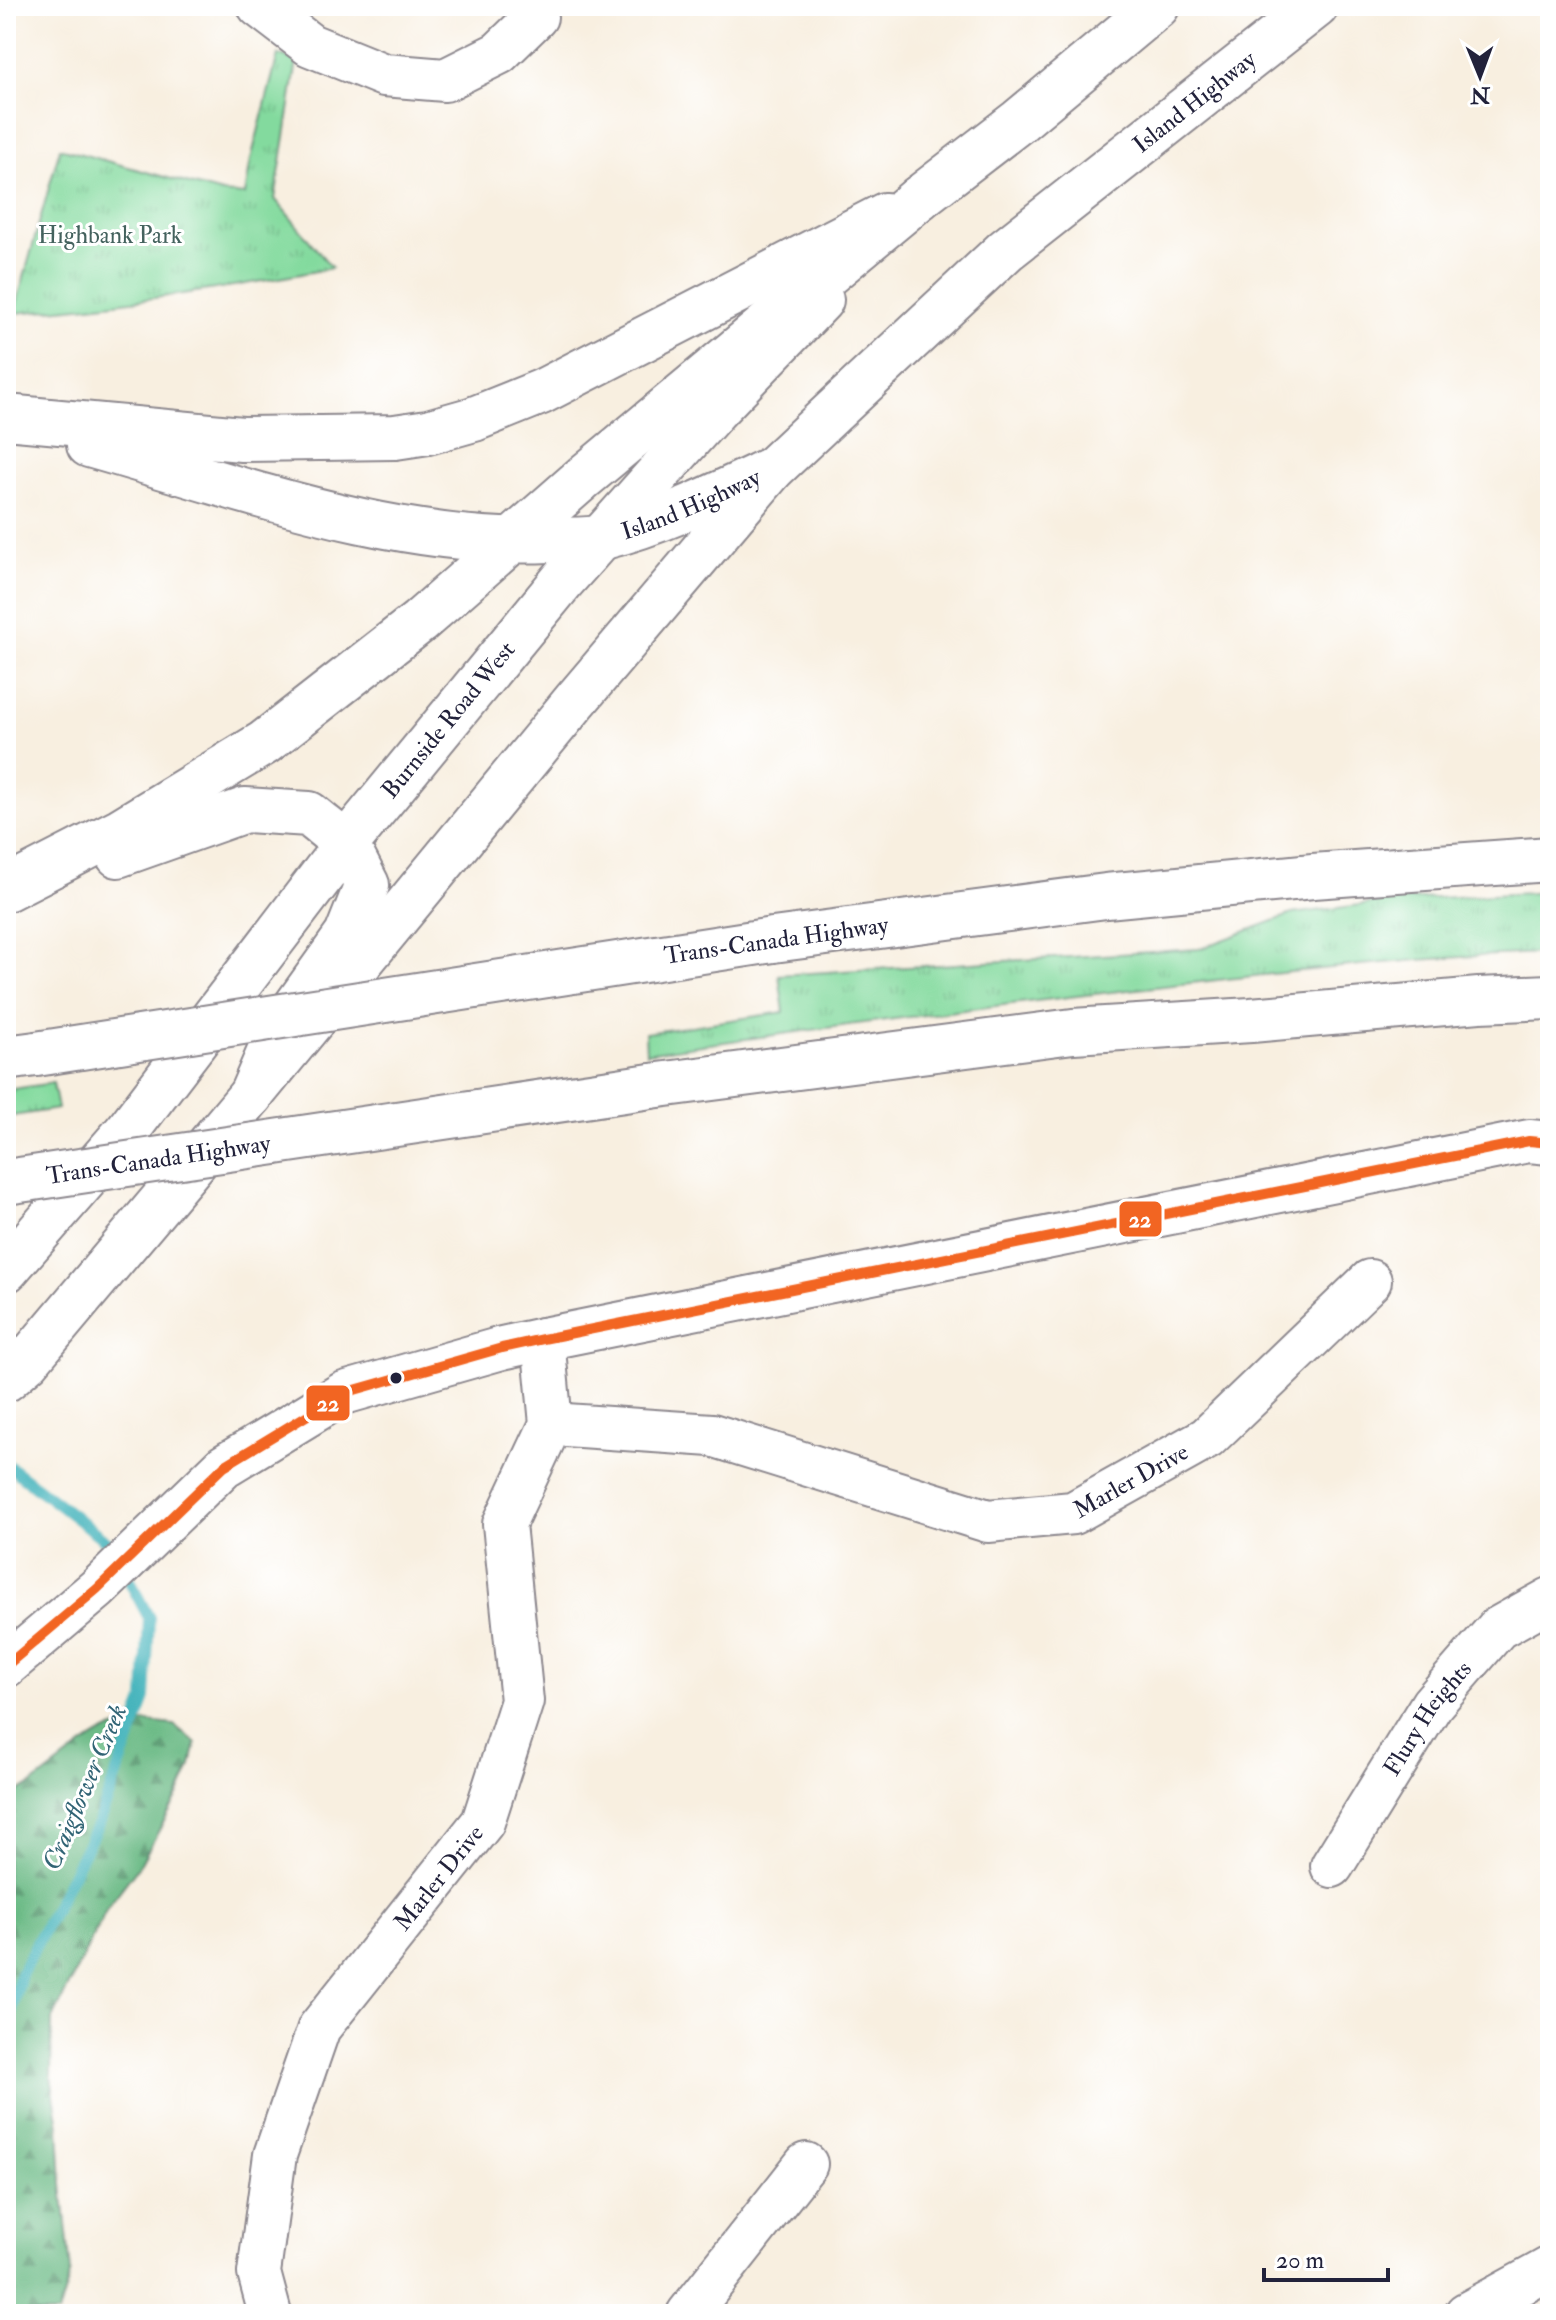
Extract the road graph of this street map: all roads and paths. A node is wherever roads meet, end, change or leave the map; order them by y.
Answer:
1 (259, 6) edge
2 (1157, 6) edge
3 (1316, 6) edge
4 (536, 17) dead end
5 (919, 198) junction
6 (6, 419) edge
7 (772, 469) junction
8 (601, 538) junction
9 (508, 542) junction
10 (346, 844) junction
11 (1550, 859) edge
12 (6, 892) edge
13 (1550, 997) edge
14 (21, 1056) edge
15 (251, 1095) junction
16 (1550, 1143) edge
17 (6, 1182) edge
18 (6, 1270) edge
19 (1370, 1281) dead end
20 (543, 1339) junction
21 (7, 1378) edge
22 (551, 1424) junction
23 (1550, 1599) edge
24 (6, 1666) edge
25 (1332, 1866) dead end
26 (806, 2164) dead end
27 (1550, 2268) edge
28 (270, 2314) edge
29 (688, 2314) edge
30 (1466, 2314) edge

1 - 4 street
2 - 5 main road, Island Highway
3 - 7 main road, Island Highway
5 - 6 main road, Island Highway
5 - 8 main road, Burnside Road West
5 - 9 main road
6 - 9 main road, Island Highway
7 - 8 main road, Island Highway
7 - 15 main road
8 - 9 main road, Island Highway
8 - 10 main road, Burnside Road West
9 - 12 main road
10 - 12 main road
10 - 15 main road
10 - 18 main road, Burnside Road West
11 - 14 main road, Trans-Canada Highway, bridge
13 - 17 main road, Trans-Canada Highway, bridge
15 - 21 main road
16 - 20 street
19 - 22 street, Marler Drive
20 - 22 street
20 - 24 street
22 - 28 street, Marler Drive
23 - 25 street, Flury Heights
26 - 29 street
27 - 30 street

